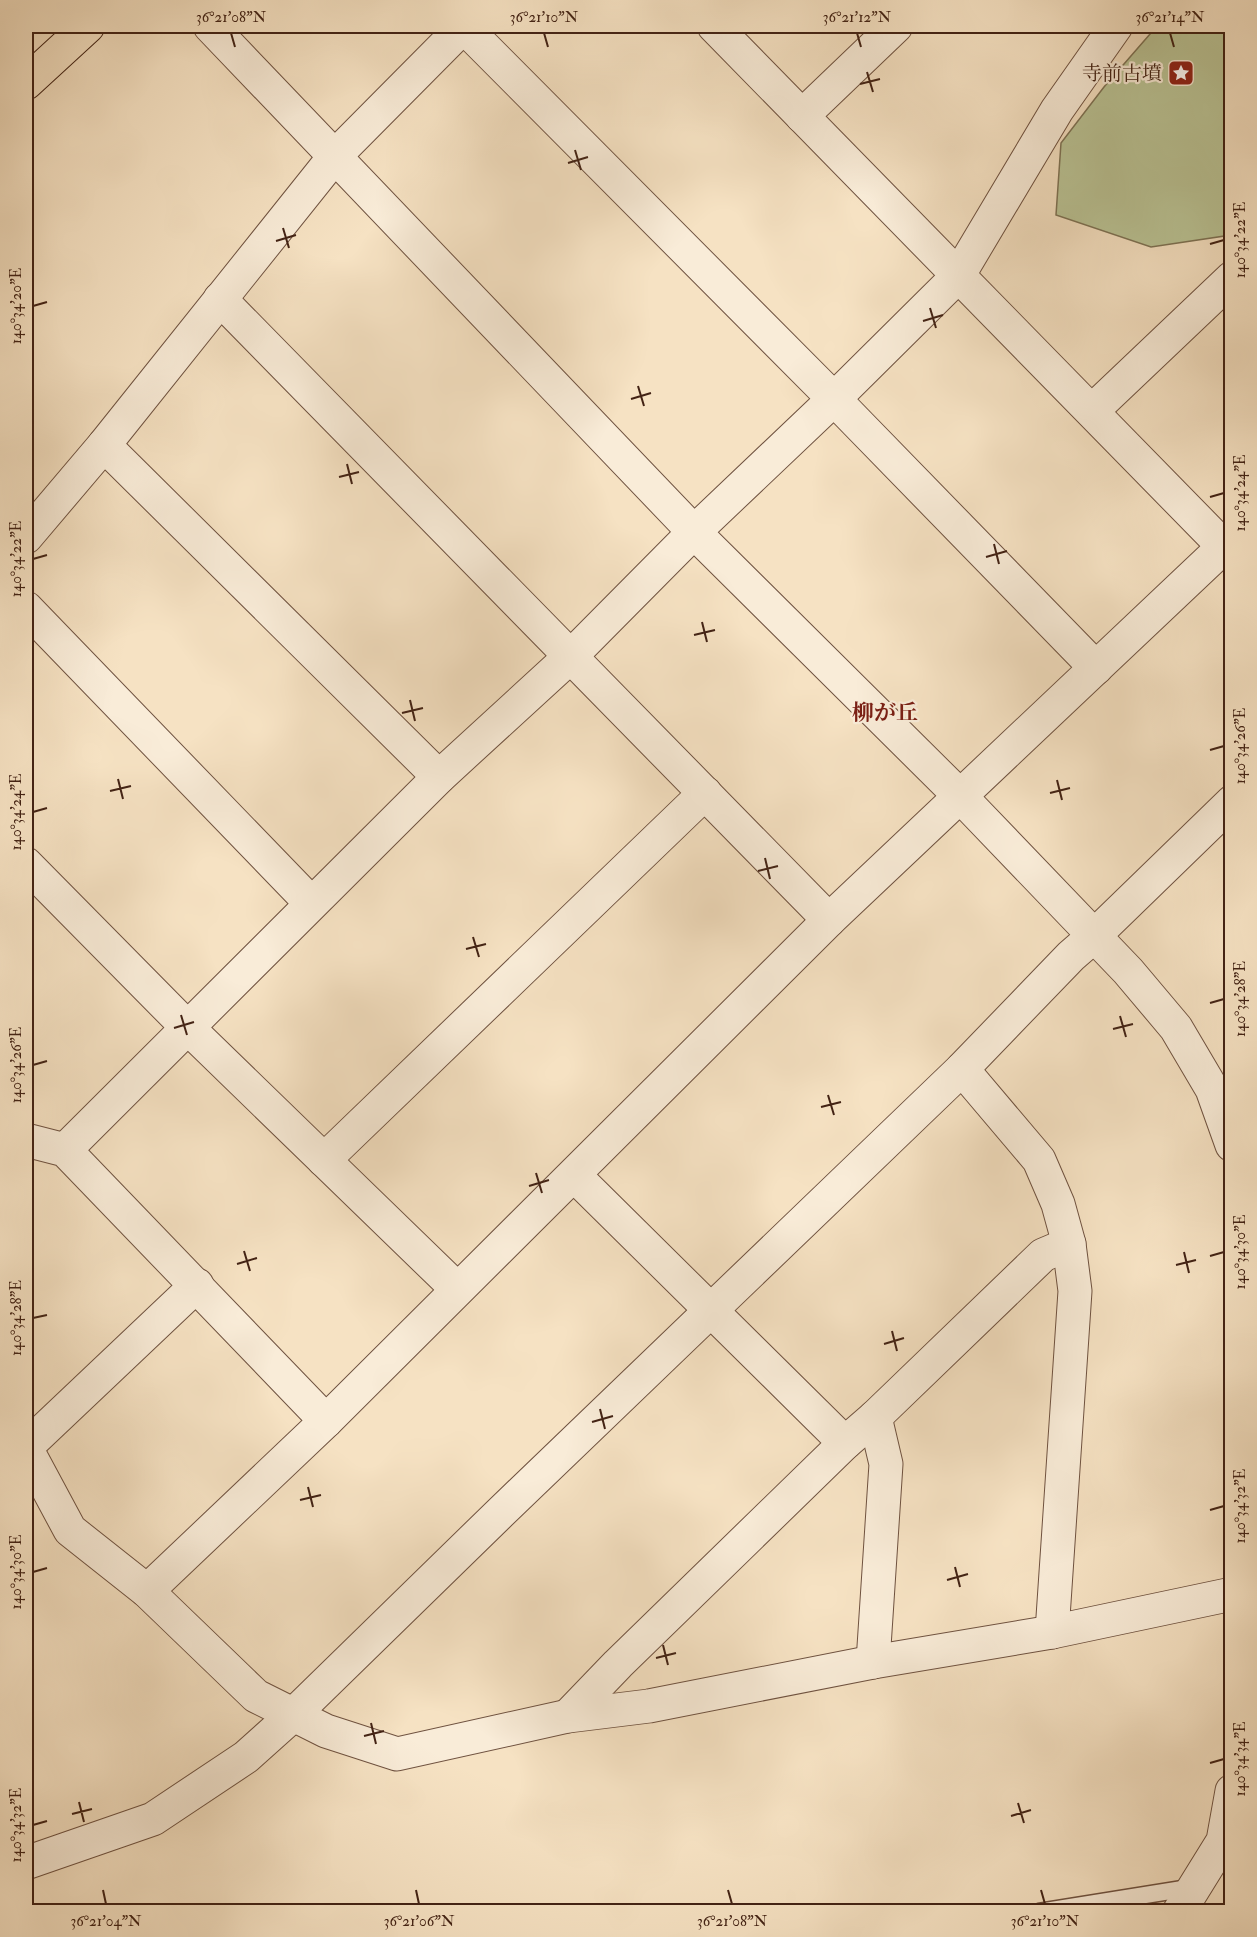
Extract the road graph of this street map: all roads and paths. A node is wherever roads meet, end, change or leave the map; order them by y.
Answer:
1 (88, 26) edge
2 (210, 26) edge
3 (464, 26) edge
4 (714, 26) edge
5 (896, 26) edge
6 (1116, 26) edge
7 (26, 83) edge
8 (802, 116) junction
9 (335, 156) junction
10 (958, 276) junction
11 (1232, 278) edge
12 (220, 299) junction
13 (834, 399) junction
14 (1092, 411) junction
15 (104, 445) junction
16 (694, 532) junction
17 (26, 537) edge
18 (1229, 547) edge
19 (26, 608) edge
20 (571, 656) junction
21 (1096, 668) junction
22 (439, 777) junction
23 (705, 793) junction
24 (960, 797) junction
25 (1232, 802) edge
26 (26, 864) edge
27 (311, 903) junction
28 (829, 920) junction
29 (1094, 936) junction
30 (187, 1027) junction
31 (962, 1068) junction
32 (26, 1140) edge
33 (1232, 1145) edge
34 (65, 1150) junction
35 (324, 1160) junction
36 (574, 1174) junction
37 (1069, 1244) junction
38 (197, 1285) junction
39 (457, 1288) junction
40 (712, 1309) junction
41 (875, 1417) junction
42 (326, 1421) junction
43 (844, 1443) junction
44 (26, 1448) edge
45 (147, 1591) junction
46 (1232, 1594) edge
47 (1052, 1632) junction
48 (873, 1662) junction
49 (294, 1714) junction
50 (568, 1716) junction
51 (1232, 1791) edge
52 (26, 1863) edge
53 (1187, 1899) edge
54 (1039, 1911) edge

1 - 7 main road
2 - 9 street
3 - 9 street
3 - 13 street
4 - 8 street
5 - 8 street
6 - 10 street
8 - 10 street
9 - 12 street
9 - 16 street
10 - 13 street
10 - 14 street
11 - 14 street
12 - 15 street
12 - 20 street
13 - 16 street
13 - 21 street
14 - 18 street
15 - 17 street
15 - 22 street
16 - 20 street
16 - 24 street
18 - 21 street
19 - 27 street
20 - 22 street
20 - 23 street
21 - 24 street
22 - 27 street
23 - 28 street
23 - 35 street
24 - 28 street
24 - 29 street
25 - 29 street
26 - 30 street
27 - 30 street
28 - 36 street
29 - 31 street
29 - 33 street
30 - 34 street
30 - 35 street
31 - 37 street
31 - 40 street
32 - 34 street
34 - 38 street
35 - 39 street
36 - 39 street
36 - 40 street
37 - 41 street
37 - 47 street
38 - 42 street
38 - 44 street
39 - 42 street
40 - 43 street
40 - 49 street
41 - 43 street
41 - 48 street
42 - 45 street
43 - 50 street
44 - 45 street
45 - 49 street
46 - 47 street
47 - 48 street
48 - 50 street
49 - 50 street
49 - 52 street
51 - 53 street
53 - 54 lane

